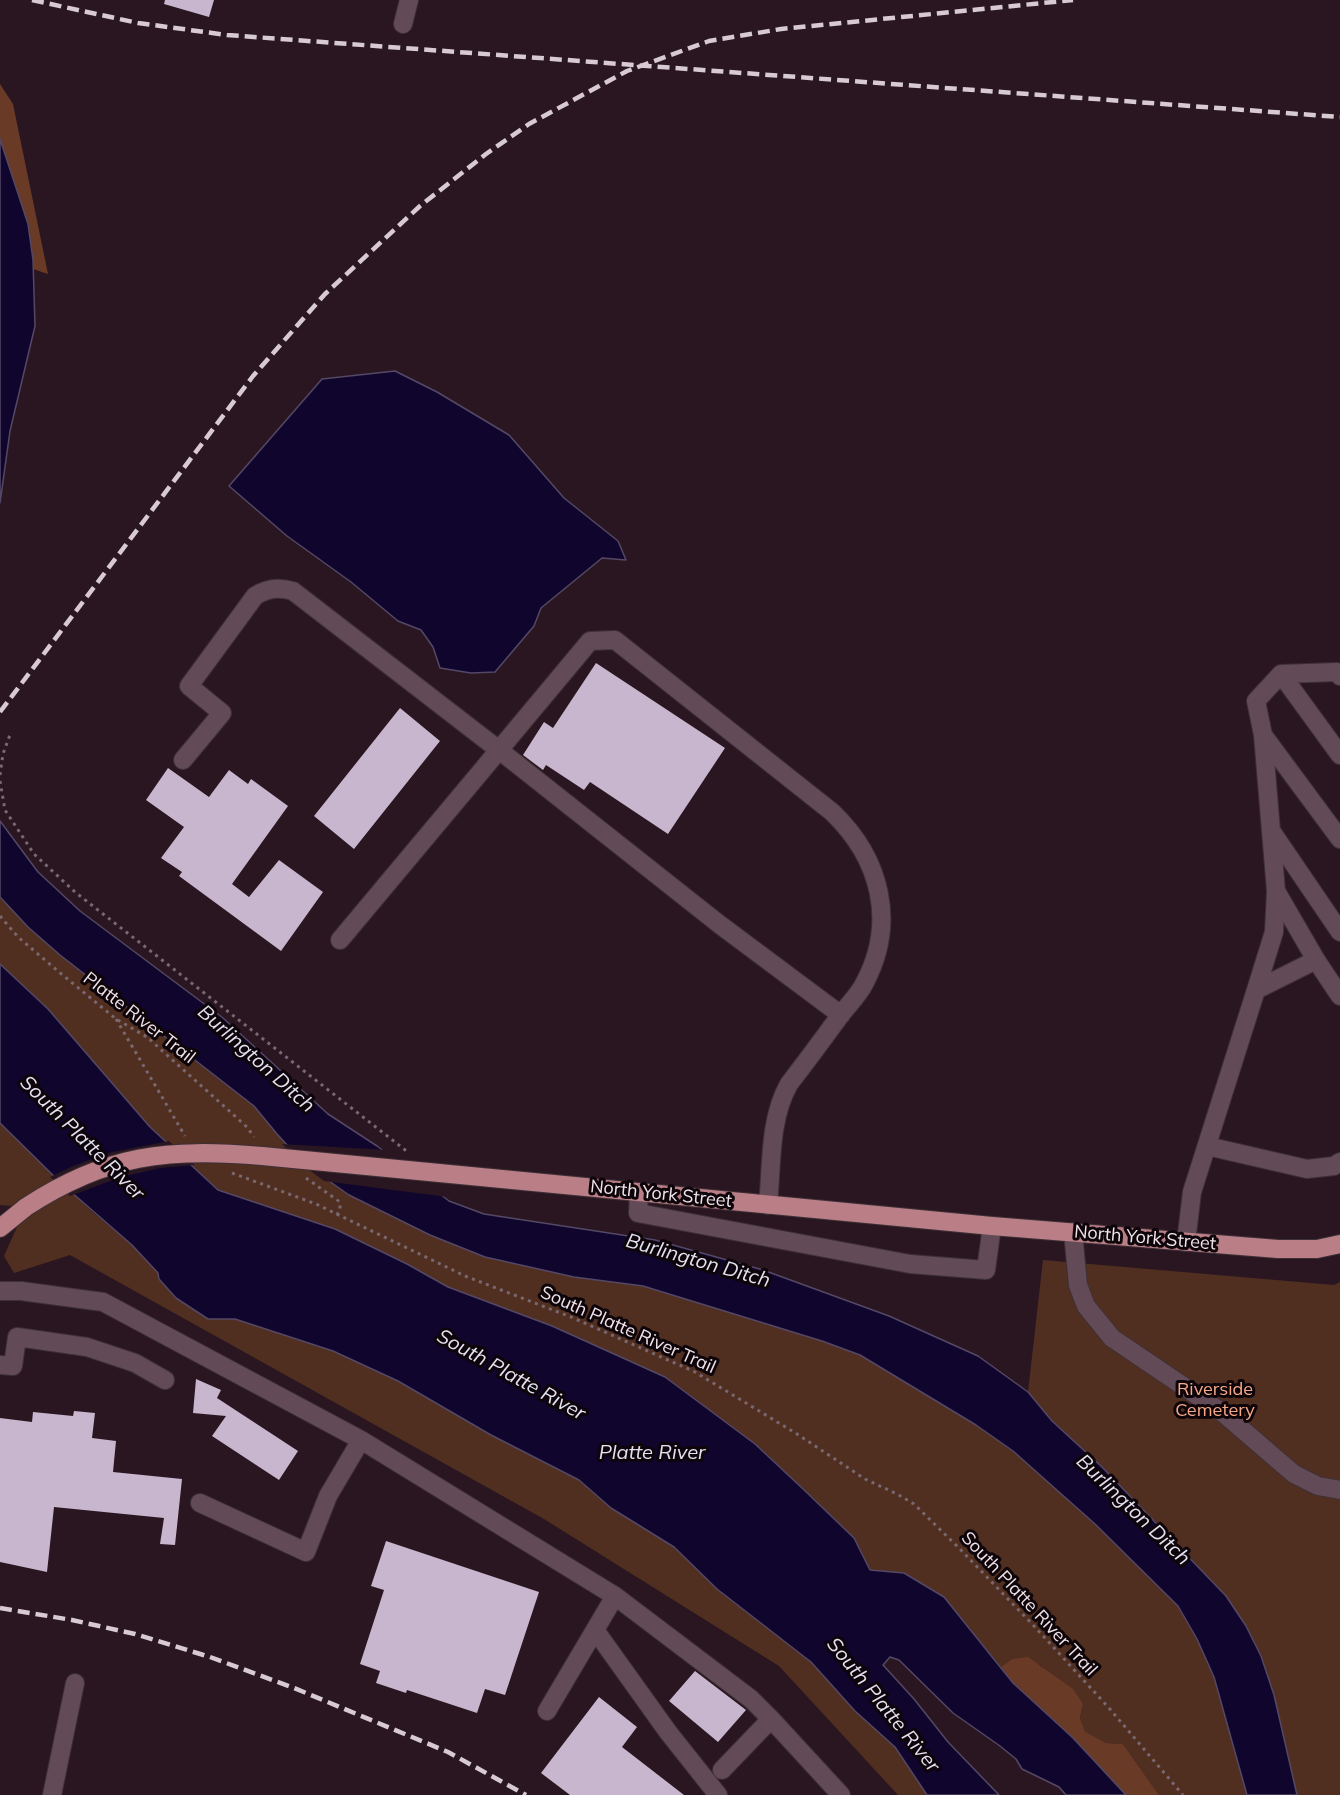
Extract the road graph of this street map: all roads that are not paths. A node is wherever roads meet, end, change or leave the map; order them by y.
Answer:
1 (409, 0) edge
2 (403, 24) dead end
3 (1281, 674) junction
4 (1340, 676) edge
5 (1263, 735) junction
6 (499, 750) junction
7 (1340, 755) edge
8 (183, 760) dead end
9 (1271, 830) junction
10 (1340, 839) edge
11 (1276, 891) junction
12 (1340, 932) edge
13 (340, 940) dead end
14 (1316, 960) junction
15 (1256, 990) junction
16 (1340, 996) edge
17 (841, 1014) junction
18 (1207, 1146) junction
19 (1340, 1162) edge
20 (639, 1192) junction
21 (768, 1205) junction
22 (26, 1207) junction
23 (0, 1212) edge
24 (992, 1226) junction
25 (0, 1228) edge
26 (1073, 1232) junction
27 (1186, 1242) junction
28 (1340, 1244) edge
29 (0, 1291) edge
30 (8, 1336) edge
31 (0, 1365) edge
32 (165, 1380) dead end
33 (361, 1440) junction
34 (1340, 1490) edge
35 (200, 1503) dead end
36 (615, 1596) junction
37 (595, 1630) junction
38 (75, 1683) dead end
39 (547, 1711) dead end
40 (771, 1719) junction
41 (722, 1770) dead end
42 (52, 1795) edge
43 (718, 1795) edge
44 (841, 1795) edge

1 - 2 lane
3 - 4 lane
3 - 5 lane
3 - 7 lane
5 - 9 lane
5 - 10 lane
6 - 8 lane
6 - 13 lane
6 - 17 lane
6 - 17 lane
9 - 11 lane
9 - 12 lane
11 - 14 lane
11 - 15 lane
14 - 15 lane
14 - 16 lane
15 - 18 lane
17 - 21 lane
18 - 19 lane
18 - 27 lane
20 - 21 main road, North York Street
20 - 22 main road, North York Street, bridge
20 - 24 lane
21 - 24 main road, North York Street
22 - 23 main road
22 - 25 main road, North York Street
24 - 26 main road, North York Street
26 - 27 main road, North York Street
26 - 34 lane
27 - 28 main road, North York Street
29 - 33 lane
30 - 31 lane
30 - 32 lane
33 - 35 lane
33 - 36 lane
36 - 37 lane
36 - 40 lane
37 - 39 lane
37 - 43 lane
38 - 42 lane
40 - 41 lane
40 - 44 lane

